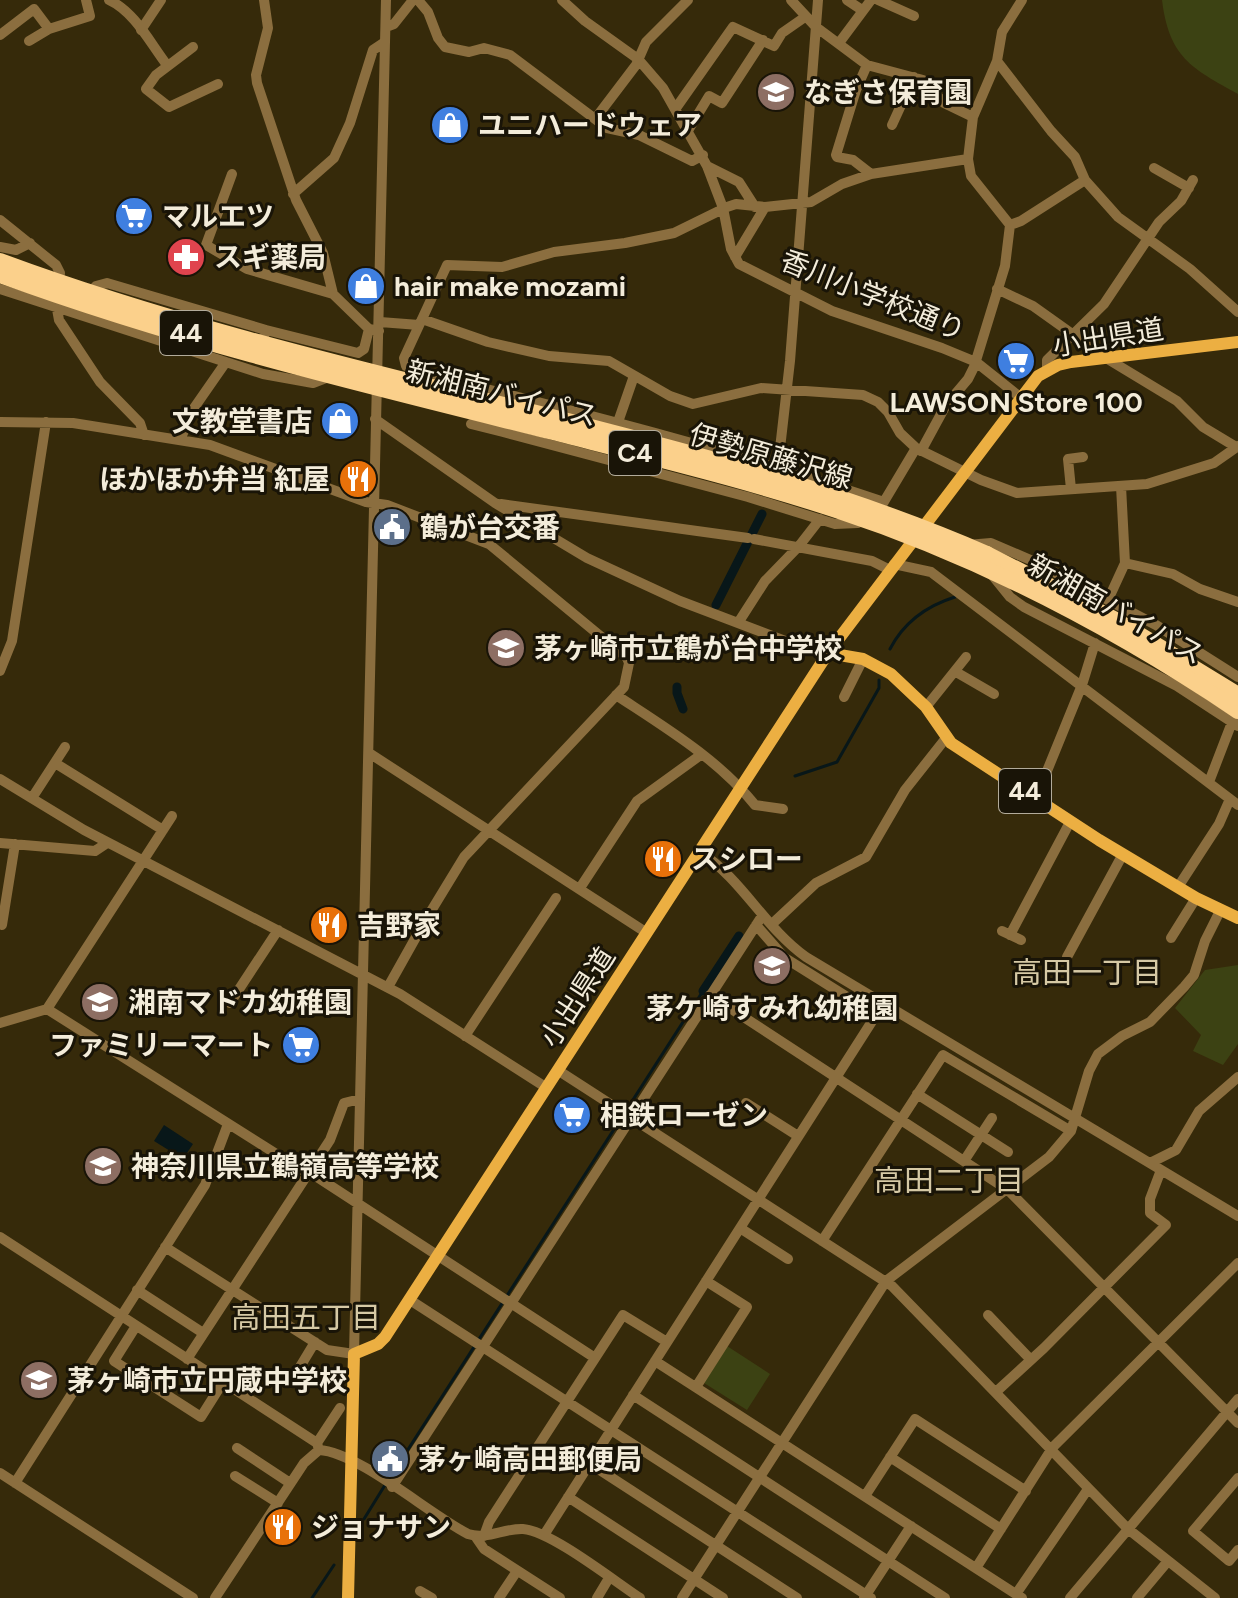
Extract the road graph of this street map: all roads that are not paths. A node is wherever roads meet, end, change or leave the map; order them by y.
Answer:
1 (86, 0) edge
2 (109, 0) edge
3 (161, 0) edge
4 (264, 0) edge
5 (386, 0) edge
6 (415, 0) edge
7 (562, 0) edge
8 (688, 0) edge
9 (791, 0) edge
10 (818, 0) edge
11 (847, 0) edge
12 (871, 0) edge
13 (878, 0) edge
14 (1022, 0) edge
15 (862, 10) junction
16 (914, 16) dead end
17 (805, 17) junction
18 (386, 27) junction
19 (816, 27) junction
20 (49, 29) junction
21 (141, 30) junction
22 (0, 35) edge
23 (763, 40) junction
24 (29, 41) dead end
25 (385, 42) junction
26 (839, 43) junction
27 (193, 47) dead end
28 (638, 59) junction
29 (997, 61) junction
30 (167, 65) junction
31 (867, 65) junction
32 (914, 77) junction
33 (218, 84) dead end
34 (676, 108) junction
35 (973, 117) junction
36 (595, 119) junction
37 (892, 125) dead end
38 (689, 129) junction
39 (968, 159) junction
40 (705, 160) junction
41 (1154, 168) dead end
42 (232, 174) dead end
43 (871, 174) junction
44 (1085, 180) junction
45 (293, 194) junction
46 (801, 203) junction
47 (760, 207) junction
48 (723, 208) junction
49 (0, 220) edge
50 (1010, 225) junction
51 (1148, 239) junction
52 (30, 243) junction
53 (0, 247) edge
54 (735, 257) junction
55 (0, 262) edge
56 (0, 273) edge
57 (58, 288) junction
58 (0, 289) edge
59 (997, 289) junction
60 (794, 293) junction
61 (333, 294) junction
62 (88, 295) junction
63 (57, 309) junction
64 (1238, 312) edge
65 (420, 322) junction
66 (376, 328) junction
67 (266, 330) junction
68 (1072, 334) junction
69 (1238, 342) edge
70 (261, 346) junction
71 (1106, 358) junction
72 (226, 362) junction
73 (976, 362) junction
74 (1047, 369) junction
75 (336, 373) junction
76 (634, 376) junction
77 (376, 380) junction
78 (451, 380) junction
79 (423, 388) junction
80 (786, 389) junction
81 (1020, 397) junction
82 (501, 416) junction
83 (375, 419) junction
84 (0, 422) edge
85 (46, 422) junction
86 (618, 422) junction
87 (471, 424) dead end
88 (503, 432) junction
89 (144, 435) junction
90 (180, 440) junction
91 (1237, 447) edge
92 (918, 450) junction
93 (738, 455) junction
94 (1083, 457) dead end
95 (778, 466) junction
96 (736, 469) junction
97 (964, 471) junction
98 (1121, 486) junction
99 (1071, 489) junction
100 (495, 503) junction
101 (376, 504) junction
102 (875, 510) junction
103 (820, 519) junction
104 (917, 533) junction
105 (799, 546) junction
106 (1125, 563) junction
107 (892, 567) junction
108 (1108, 600) junction
109 (1238, 602) edge
110 (738, 623) junction
111 (1095, 643) junction
112 (828, 653) junction
113 (966, 657) dead end
114 (863, 659) junction
115 (0, 671) edge
116 (956, 672) junction
117 (1238, 677) edge
118 (1082, 685) junction
119 (994, 694) dead end
120 (616, 695) junction
121 (1238, 695) edge
122 (844, 697) dead end
123 (926, 707) junction
124 (1236, 717) edge
125 (946, 738) junction
126 (65, 747) dead end
127 (369, 753) junction
128 (702, 754) junction
129 (55, 763) junction
130 (0, 779) edge
131 (1209, 782) junction
132 (741, 788) junction
133 (32, 798) junction
134 (1036, 798) junction
135 (1234, 802) edge
136 (783, 809) dead end
137 (172, 816) dead end
138 (1070, 822) junction
139 (163, 830) junction
140 (490, 831) junction
141 (0, 843) edge
142 (107, 843) junction
143 (15, 844) junction
144 (700, 852) junction
145 (1123, 854) junction
146 (143, 861) junction
147 (1178, 887) junction
148 (580, 888) junction
149 (556, 898) dead end
150 (1196, 898) junction
151 (1220, 911) junction
152 (1238, 918) edge
153 (759, 921) junction
154 (772, 924) junction
155 (2, 925) dead end
156 (278, 930) junction
157 (647, 933) junction
158 (1171, 938) dead end
159 (1021, 940) dead end
160 (1067, 957) dead end
161 (362, 973) junction
162 (388, 987) junction
163 (710, 995) junction
164 (230, 1003) dead end
165 (47, 1009) junction
166 (0, 1023) edge
167 (465, 1036) junction
168 (559, 1071) junction
169 (1238, 1077) edge
170 (836, 1078) junction
171 (547, 1088) junction
172 (917, 1094) junction
173 (360, 1099) junction
174 (746, 1103) dead end
175 (628, 1115) junction
176 (992, 1118) dead end
177 (901, 1120) junction
178 (1076, 1120) junction
179 (228, 1124) junction
180 (1071, 1131) junction
181 (981, 1135) junction
182 (798, 1136) junction
183 (1008, 1152) dead end
184 (964, 1161) junction
185 (1150, 1163) junction
186 (1161, 1170) junction
187 (308, 1174) junction
188 (1008, 1190) junction
189 (757, 1199) junction
190 (358, 1204) junction
191 (1238, 1216) edge
192 (740, 1228) junction
193 (0, 1237) edge
194 (822, 1241) junction
195 (165, 1247) junction
196 (438, 1256) junction
197 (788, 1259) dead end
198 (1238, 1263) edge
199 (706, 1281) junction
200 (886, 1281) junction
201 (1103, 1288) junction
202 (232, 1289) junction
203 (137, 1290) junction
204 (410, 1300) junction
205 (508, 1301) junction
206 (988, 1315) dead end
207 (123, 1316) junction
208 (136, 1326) junction
209 (200, 1331) dead end
210 (315, 1342) junction
211 (667, 1342) junction
212 (1157, 1344) junction
213 (480, 1345) junction
214 (354, 1354) junction
215 (595, 1358) junction
216 (187, 1359) junction
217 (1031, 1360) junction
218 (655, 1361) junction
219 (292, 1380) dead end
220 (223, 1382) junction
221 (696, 1387) junction
222 (997, 1391) junction
223 (633, 1395) junction
224 (1238, 1399) edge
225 (567, 1401) junction
226 (340, 1408) dead end
227 (1226, 1413) junction
228 (1238, 1423) edge
229 (611, 1430) junction
230 (782, 1443) junction
231 (318, 1446) junction
232 (237, 1448) dead end
233 (1052, 1449) junction
234 (890, 1457) junction
235 (351, 1460) junction
236 (589, 1463) junction
237 (0, 1473) edge
238 (235, 1476) dead end
239 (760, 1478) junction
240 (1238, 1478) edge
241 (15, 1483) junction
242 (290, 1483) junction
243 (389, 1485) junction
244 (1088, 1489) junction
245 (1026, 1491) junction
246 (865, 1496) junction
247 (568, 1497) junction
248 (278, 1503) junction
249 (738, 1512) junction
250 (911, 1526) junction
251 (1001, 1529) junction
252 (1128, 1529) junction
253 (544, 1535) junction
254 (480, 1536) junction
255 (716, 1546) junction
256 (1238, 1550) edge
257 (888, 1561) junction
258 (1168, 1561) junction
259 (976, 1568) junction
260 (517, 1571) junction
261 (609, 1578) junction
262 (694, 1579) junction
263 (420, 1591) dead end
264 (1201, 1594) edge
265 (1019, 1596) edge
266 (867, 1597) edge
267 (193, 1598) edge
268 (215, 1598) edge
269 (348, 1598) edge
270 (432, 1598) edge
271 (499, 1598) edge
272 (560, 1598) edge
273 (597, 1598) edge
274 (640, 1598) edge
275 (682, 1598) edge
276 (723, 1598) edge
277 (797, 1598) edge
278 (945, 1598) edge
279 (1070, 1598) edge
280 (1137, 1598) edge
281 (1215, 1598) edge

1 - 20 street
2 - 21 street
3 - 21 street
4 - 45 street
5 - 18 street
6 - 18 street
6 - 36 street
7 - 28 street
8 - 28 street
9 - 17 street
10 - 19 street
11 - 15 street
12 - 15 street
13 - 16 street
14 - 29 street
15 - 26 street
17 - 19 street
17 - 23 street
18 - 25 street
19 - 26 street
19 - 46 street
20 - 22 street
20 - 24 street
21 - 30 street
23 - 34 street
23 - 38 street
25 - 45 street
25 - 66 street
26 - 31 street
27 - 30 street
28 - 34 street
28 - 36 street
29 - 35 street
29 - 44 street
30 - 33 street
31 - 32 street
31 - 43 street
32 - 35 street
32 - 37 street
34 - 38 street
35 - 39 street
36 - 40 street
38 - 40 street
39 - 43 street
39 - 50 street
40 - 47 street
40 - 48 street
41 - 51 street
42 - 61 street
43 - 46 street
44 - 50 street
44 - 51 street
45 - 61 street
46 - 47 street
46 - 60 street
47 - 48 street
47 - 54 street
48 - 54 street
48 - 65 street
49 - 52 street
50 - 59 street
51 - 64 street
51 - 68 street
52 - 53 street
52 - 57 street
54 - 60 street, 香川小学校通り
55 - 57 main road, 伊勢原藤沢線 / 44
55 - 121 highway, 新湘南バイパス / C4, bridge
56 - 57 main road, 伊勢原藤沢線 / 44
56 - 124 highway, 新湘南バイパス / C4, bridge
57 - 62 main road, 伊勢原藤沢線 / 44
57 - 75 main road, 伊勢原藤沢線 / 44
58 - 63 street
59 - 68 street
59 - 73 street
60 - 73 street, 香川小学校通り
60 - 80 street
61 - 66 street
62 - 67 street
62 - 70 main road, 伊勢原藤沢線 / 44
63 - 72 street
63 - 89 street
65 - 66 street
65 - 76 street
65 - 78 street
66 - 67 street
66 - 77 street
67 - 70 street
68 - 71 street
68 - 74 street
69 - 71 main road, 小出県道
70 - 77 main road, 伊勢原藤沢線 / 44
71 - 74 main road, 小出県道
71 - 91 street
72 - 75 street
72 - 90 street
73 - 81 street, 香川小学校通り
73 - 92 street
74 - 81 main road, 小出県道
75 - 77 main road, 伊勢原藤沢線 / 44
76 - 80 street
76 - 86 street
77 - 79 main road, 伊勢原藤沢線 / 44
77 - 82 main road, 伊勢原藤沢線 / 44
77 - 83 street
78 - 79 street
78 - 86 street
79 - 96 main road, 伊勢原藤沢線 / 44
80 - 92 street
80 - 95 street
81 - 97 main road, 小出県道
82 - 88 street
82 - 102 main road, 伊勢原藤沢線 / 44
83 - 100 street
83 - 101 street
84 - 85 street
85 - 89 street
85 - 115 street
86 - 93 street
87 - 88 street
88 - 103 street
89 - 90 street
90 - 101 street
91 - 98 street
92 - 97 street
92 - 102 street
93 - 95 street
93 - 96 main road
94 - 99 street
95 - 102 street
96 - 102 main road, 伊勢原藤沢線 / 44
97 - 99 street
97 - 104 main road, 小出県道
98 - 99 street
98 - 106 street
100 - 105 street
100 - 110 street
101 - 120 street
101 - 127 street
102 - 103 street
102 - 104 main road, 伊勢原藤沢線 / 44
103 - 105 street
104 - 107 main road
104 - 108 street
104 - 111 street
105 - 107 street
105 - 110 street
106 - 108 street
106 - 109 street
107 - 112 main road
107 - 118 street
108 - 117 street
110 - 112 street
111 - 118 street
111 - 124 street
112 - 114 main road, 44
112 - 132 main road, 小出県道
113 - 116 street
114 - 122 street
114 - 123 main road, 44
116 - 119 street
116 - 123 street
118 - 131 street
118 - 134 street
120 - 128 street
120 - 140 street
123 - 125 main road, 44
124 - 131 street
125 - 134 main road, 44
125 - 154 street
126 - 129 street
127 - 140 street
127 - 161 street
128 - 132 street
128 - 148 street
129 - 133 street
129 - 139 street
130 - 133 street
131 - 135 street
132 - 136 street
132 - 144 main road, 小出県道
133 - 142 street
134 - 138 main road, 44
135 - 147 street
137 - 139 street
138 - 145 main road, 44
138 - 159 street
139 - 146 street
140 - 148 street
140 - 162 street
141 - 143 street
142 - 143 street
142 - 146 street
143 - 155 street
144 - 153 street
144 - 157 main road, 小出県道
145 - 147 main road, 44
145 - 160 street
146 - 156 street
146 - 165 street
147 - 150 main road, 44
148 - 157 street
149 - 167 street
150 - 151 main road, 44
150 - 158 street
151 - 152 main road, 44
151 - 178 street
153 - 154 street
153 - 163 street
153 - 170 street
154 - 178 street
156 - 161 street
156 - 164 street
157 - 168 main road, 小出県道
161 - 162 street
161 - 173 street
162 - 167 street
163 - 170 street
163 - 175 street
165 - 166 street
165 - 179 street
167 - 171 street
168 - 171 main road, 小出県道
168 - 175 street
169 - 185 street
170 - 177 street
170 - 182 street
171 - 196 main road, 小出県道
172 - 177 street
172 - 180 street
172 - 181 street
173 - 187 street
173 - 190 street
174 - 182 street
175 - 189 street
175 - 205 street
176 - 181 street
177 - 184 street
177 - 194 street
178 - 180 street
178 - 185 street
179 - 187 street
179 - 195 street
180 - 188 street
181 - 183 street
181 - 184 street
182 - 189 street
184 - 188 street
185 - 186 street
186 - 191 street
186 - 201 street
187 - 190 street
187 - 202 street
188 - 200 street
188 - 201 street
189 - 192 street
189 - 194 street
190 - 196 street
190 - 214 street
192 - 197 street
192 - 199 street
193 - 207 street
194 - 200 street
195 - 202 street
195 - 203 street
196 - 204 main road, 小出県道
196 - 205 street
198 - 212 street
199 - 211 street
199 - 221 street
200 - 222 street
200 - 230 street
201 - 212 street
201 - 217 street
202 - 210 street
202 - 216 street
203 - 207 street
203 - 209 street
204 - 213 street
204 - 214 main road, 小出県道
205 - 213 street
205 - 215 street
206 - 217 street
207 - 208 street
207 - 241 street
208 - 216 street
208 - 220 street
210 - 214 street
210 - 219 street
211 - 215 street
211 - 218 street
212 - 227 street
212 - 233 street
213 - 225 street
213 - 243 street
214 - 235 main road
215 - 225 street
216 - 220 street
217 - 222 street
218 - 221 street
218 - 223 street
220 - 231 street
221 - 230 street
222 - 233 street
223 - 229 street
223 - 239 street
224 - 227 street
225 - 229 street
225 - 254 street
226 - 231 street
227 - 228 street
227 - 252 street
229 - 236 street
229 - 249 street
230 - 239 street
230 - 246 street
231 - 235 street
231 - 242 street
232 - 242 street
233 - 244 street
233 - 245 street
234 - 245 street
234 - 246 street
234 - 251 street
235 - 243 street
235 - 269 main road
236 - 247 street
236 - 255 street
237 - 241 street
238 - 248 street
239 - 249 street
239 - 257 street
240 - 256 street
241 - 267 street
242 - 248 street
243 - 254 street
244 - 252 street
244 - 265 street
245 - 251 street
246 - 250 street
247 - 253 street
247 - 262 street
248 - 268 street
249 - 255 street
249 - 266 street
250 - 257 street
250 - 259 street
251 - 259 street
252 - 258 street
252 - 279 street
253 - 254 street
253 - 261 street
254 - 260 street
255 - 262 street
255 - 277 street
257 - 266 street
257 - 278 street
258 - 264 street
258 - 280 street
259 - 265 street
260 - 271 street
260 - 272 street
261 - 273 street
261 - 274 street
262 - 275 street
262 - 276 street
263 - 270 street
264 - 281 street

